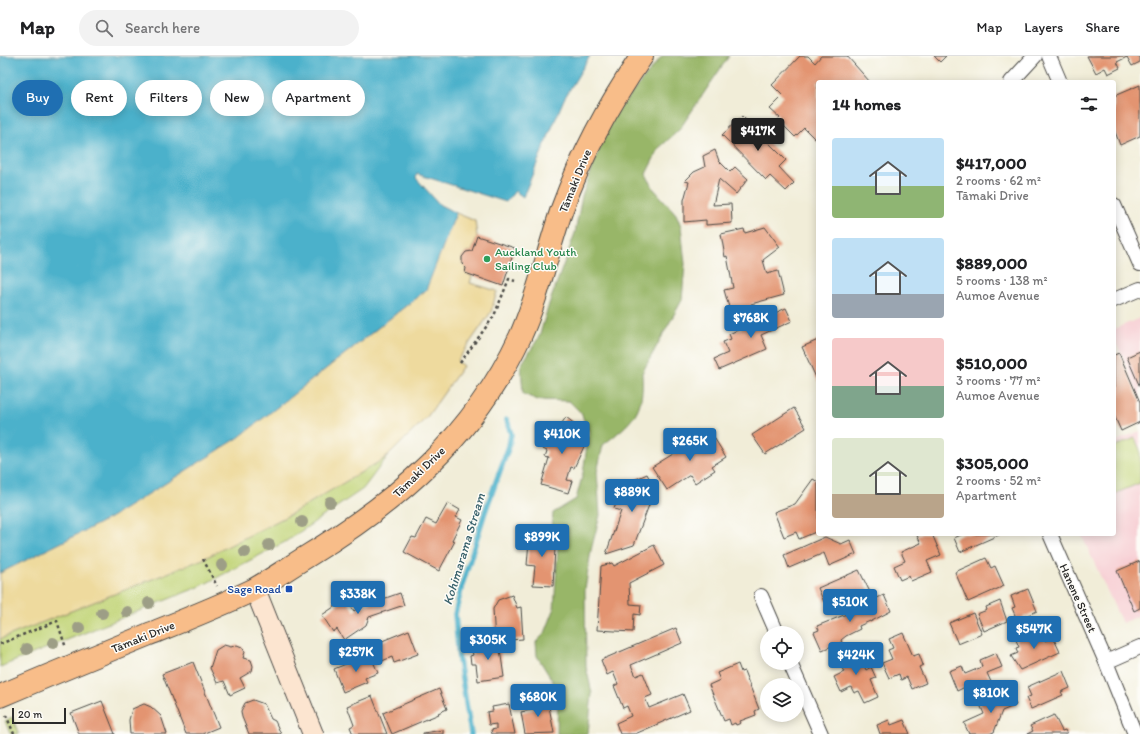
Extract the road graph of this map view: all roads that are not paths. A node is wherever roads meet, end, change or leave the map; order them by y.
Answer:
1 (642, 56) edge
2 (1035, 56) edge
3 (1049, 56) edge
4 (1013, 80) edge
5 (1059, 80) edge
6 (1116, 210) edge
7 (1140, 264) edge
8 (1140, 289) edge
9 (1116, 299) edge
10 (1051, 536) edge
11 (255, 589) junction
12 (761, 596) dead end
13 (774, 626) edge
14 (1140, 646) edge
15 (1106, 662) junction
16 (793, 670) edge
17 (2, 702) edge
18 (313, 734) edge
19 (821, 734) edge
20 (1135, 734) edge

1 - 11 main road, Tāmaki Drive
2 - 4 street
3 - 5 street
6 - 7 street
8 - 9 street
10 - 15 street, Hanene Street
11 - 17 main road, Tāmaki Drive
11 - 18 street
12 - 13 street
14 - 15 street
15 - 20 street, Hanene Street
16 - 19 street

